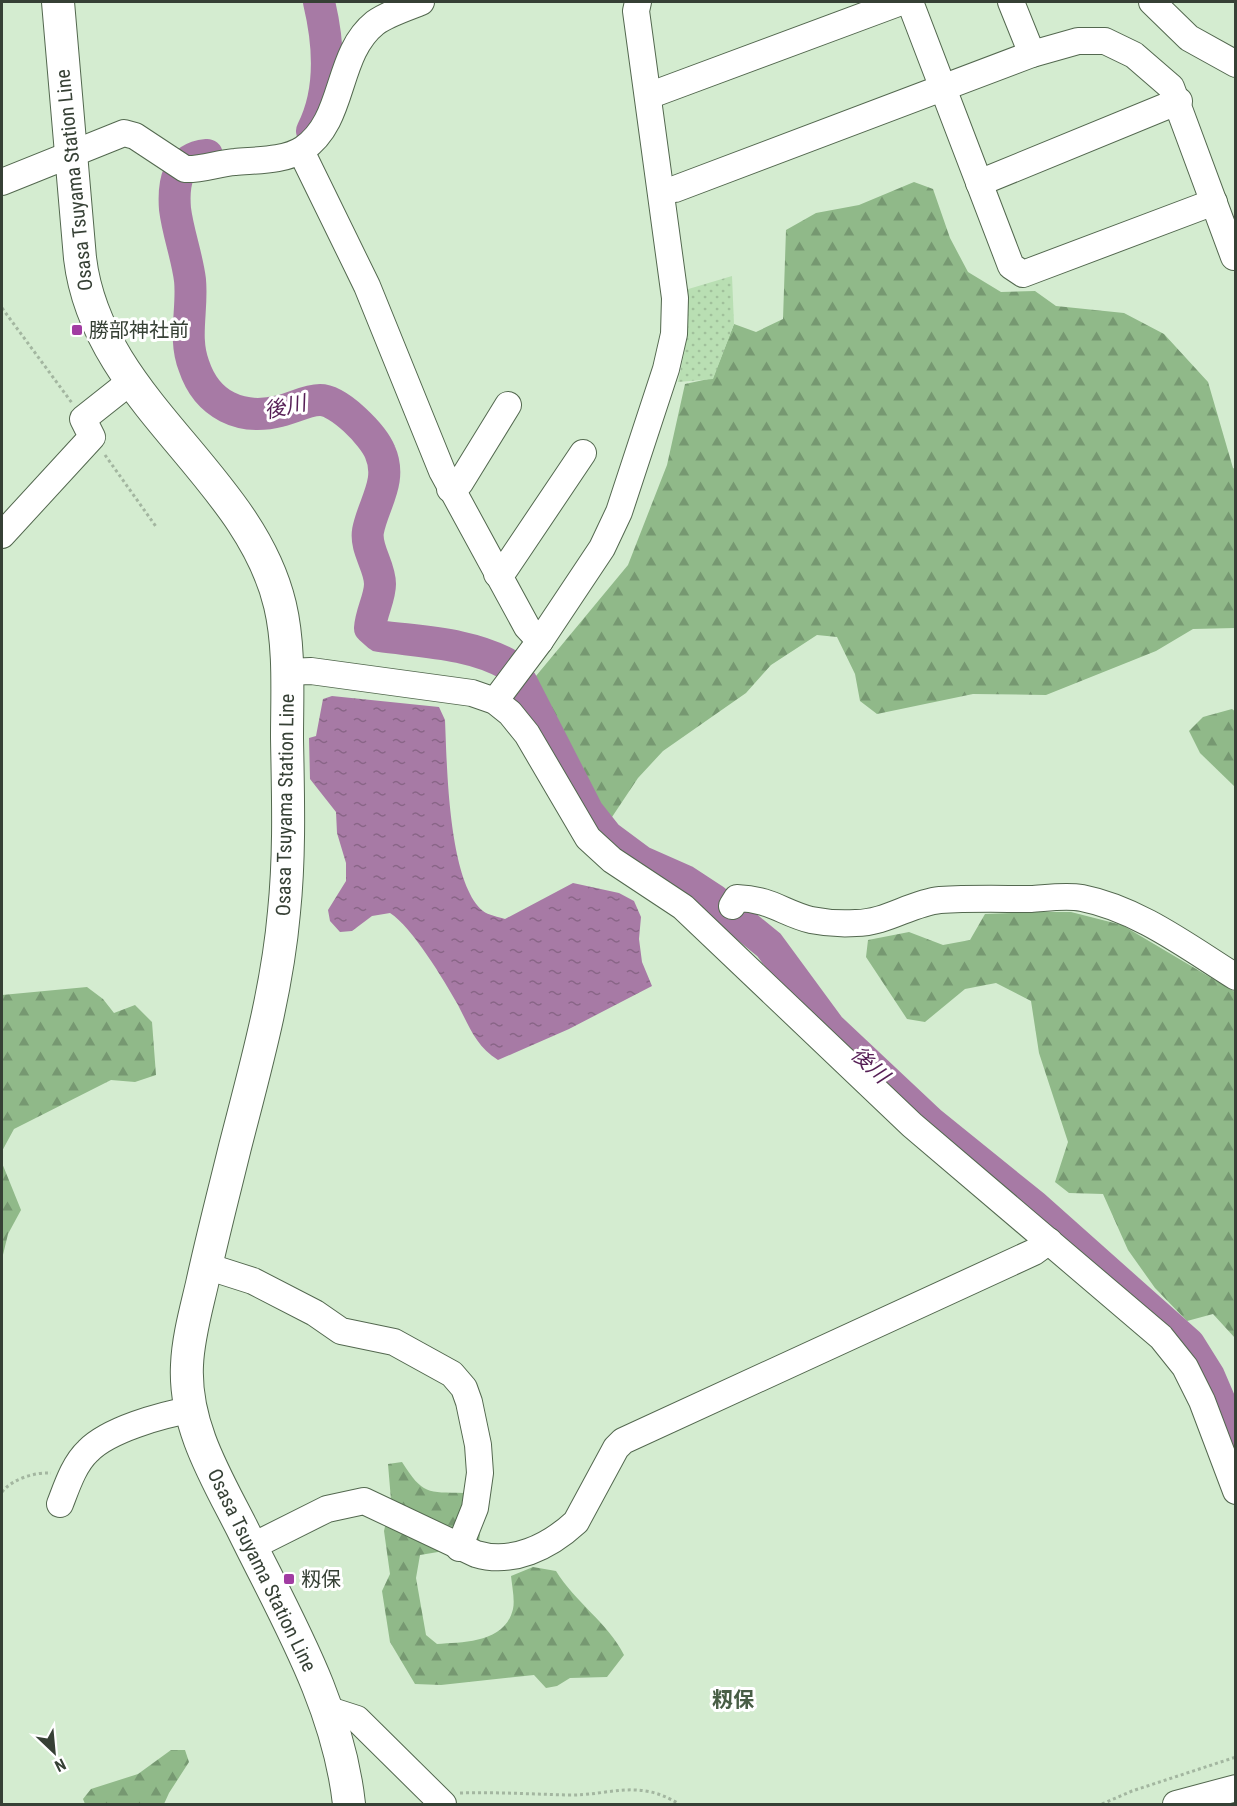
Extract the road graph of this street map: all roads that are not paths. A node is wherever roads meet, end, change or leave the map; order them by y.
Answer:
1 (58, 2) edge
2 (421, 2) edge
3 (638, 2) edge
4 (901, 2) edge
5 (910, 2) edge
6 (1011, 2) edge
7 (1152, 2) edge
8 (1032, 54) junction
9 (1236, 64) edge
10 (943, 89) junction
11 (648, 96) junction
12 (1179, 101) junction
13 (301, 151) junction
14 (70, 155) junction
15 (2, 182) edge
16 (979, 183) junction
17 (661, 191) junction
18 (1214, 202) junction
19 (1234, 257) edge
20 (131, 381) junction
21 (508, 405) dead end
22 (583, 453) dead end
23 (450, 489) junction
24 (2, 535) edge
25 (497, 574) junction
26 (540, 641) junction
27 (286, 672) junction
28 (495, 701) junction
29 (732, 906) dead end
30 (1236, 977) edge
31 (1049, 1241) junction
32 (206, 1266) junction
33 (190, 1410) junction
34 (1236, 1491) edge
35 (60, 1504) dead end
36 (251, 1547) junction
37 (459, 1548) junction
38 (329, 1710) junction
39 (1236, 1788) edge
40 (440, 1800) edge
41 (349, 1804) edge
42 (1176, 1804) edge

1 - 14 main road, Osasa Tsuyama Station Line
2 - 13 street
3 - 11 street
4 - 11 street
5 - 10 street
6 - 8 street
7 - 9 street
8 - 10 street
8 - 12 street
10 - 16 street
10 - 17 street
11 - 17 street
12 - 16 street
12 - 18 street
13 - 14 street
13 - 23 street
14 - 15 street
14 - 20 main road, Osasa Tsuyama Station Line
16 - 18 street
17 - 26 street
18 - 19 street
20 - 24 street
20 - 27 main road, Osasa Tsuyama Station Line
21 - 23 street
22 - 25 street
23 - 25 street
25 - 26 street
26 - 28 street
27 - 28 street
27 - 32 main road, Osasa Tsuyama Station Line
28 - 31 street
29 - 30 street
31 - 34 street
31 - 37 street
32 - 33 main road, Osasa Tsuyama Station Line
32 - 37 street
33 - 35 street
33 - 36 main road, Osasa Tsuyama Station Line
36 - 37 street
36 - 38 main road, Osasa Tsuyama Station Line
38 - 40 street
38 - 41 main road, Osasa Tsuyama Station Line
39 - 42 street

